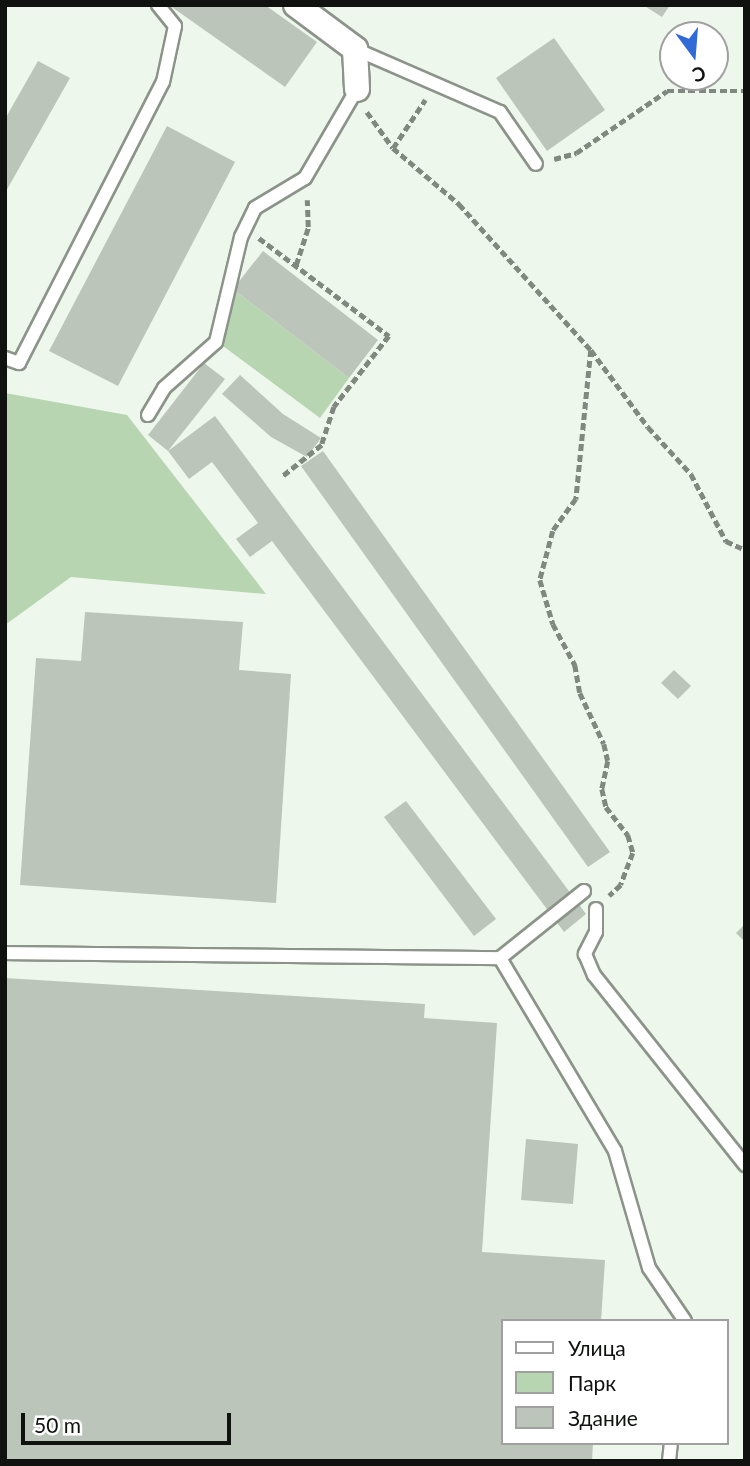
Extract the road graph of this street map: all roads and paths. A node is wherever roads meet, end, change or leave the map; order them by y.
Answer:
1 (158, 5) edge
2 (296, 5) edge
3 (355, 49) junction
4 (436, 87) junction
5 (357, 89) junction
6 (745, 91) edge
7 (393, 148) junction
8 (536, 164) joint
9 (305, 178) junction
10 (241, 237) junction
11 (296, 265) junction
12 (591, 350) junction
13 (5, 358) edge
14 (148, 415) dead end
15 (283, 476) dead end
16 (745, 550) edge
17 (584, 891) dead end
18 (596, 909) joint
19 (5, 953) edge
20 (500, 958) junction
21 (745, 1165) edge
22 (684, 1319) edge

1 - 13 lane
2 - 3 street
3 - 4 lane
3 - 5 street
4 - 7 path
4 - 8 lane
5 - 7 path
5 - 9 lane
6 - 8 path
7 - 12 path
9 - 10 lane
9 - 11 path
10 - 11 path
10 - 14 lane
11 - 15 path
12 - 16 path
12 - 18 path
17 - 20 lane
18 - 21 lane
19 - 20 lane
20 - 22 lane

